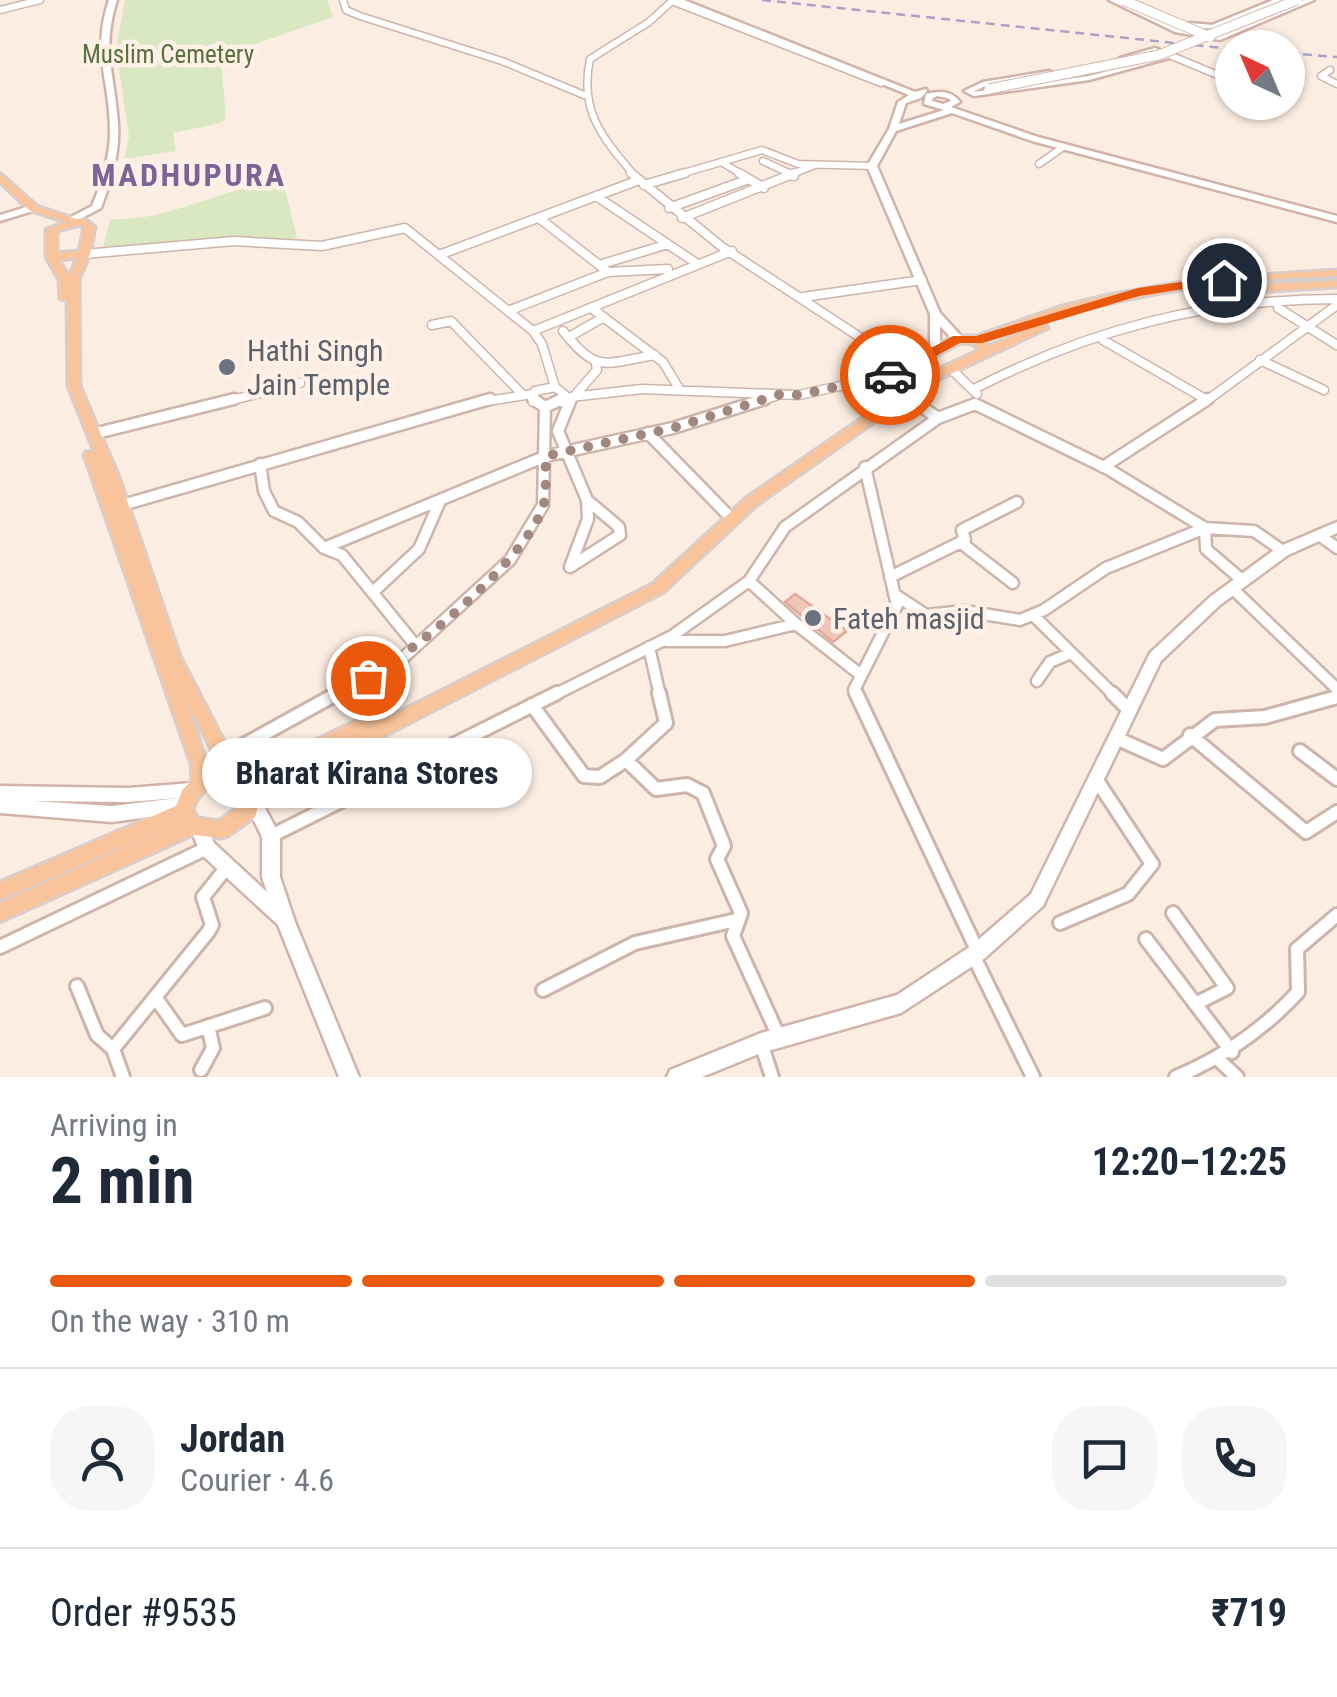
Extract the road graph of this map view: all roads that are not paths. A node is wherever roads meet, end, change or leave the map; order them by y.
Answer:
1 (40, 0) edge
2 (114, 0) edge
3 (342, 0) edge
4 (678, 0) edge
5 (1113, 0) edge
6 (1123, 0) edge
7 (1135, 0) edge
8 (1279, 0) edge
9 (1297, 0) edge
10 (1310, 0) edge
11 (0, 10) edge
12 (1190, 25) junction
13 (106, 27) junction
14 (1178, 30) junction
15 (1210, 37) junction
16 (1172, 56) joint
17 (1330, 70) dead end
18 (1215, 75) edge
19 (885, 82) junction
20 (1337, 84) edge
21 (971, 93) junction
22 (584, 95) junction
23 (928, 95) junction
24 (953, 106) junction
25 (893, 129) junction
26 (1063, 146) junction
27 (763, 161) dead end
28 (721, 162) junction
29 (1039, 164) dead end
30 (816, 165) junction
31 (872, 166) junction
32 (0, 176) edge
33 (794, 176) junction
34 (749, 179) junction
35 (642, 183) junction
36 (0, 186) edge
37 (764, 188) junction
38 (596, 196) junction
39 (669, 208) junction
40 (29, 209) junction
41 (1337, 217) edge
42 (0, 218) edge
43 (539, 218) junction
44 (682, 218) junction
45 (72, 220) junction
46 (90, 227) junction
47 (48, 234) junction
48 (668, 244) junction
49 (732, 251) junction
50 (84, 254) junction
51 (439, 256) junction
52 (52, 257) junction
53 (696, 262) junction
54 (599, 266) junction
55 (679, 268) junction
56 (608, 272) junction
57 (1337, 273) edge
58 (922, 280) junction
59 (1337, 284) edge
60 (802, 297) junction
61 (1337, 302) edge
62 (1278, 308) dead end
63 (594, 310) dead end
64 (508, 311) junction
65 (935, 314) junction
66 (604, 317) junction
67 (432, 325) dead end
68 (1304, 328) junction
69 (532, 331) junction
70 (958, 339) junction
71 (977, 340) junction
72 (1102, 340) dead end
73 (1337, 345) edge
74 (934, 348) junction
75 (986, 352) junction
76 (654, 356) junction
77 (1260, 360) junction
78 (596, 364) junction
79 (951, 370) junction
80 (906, 381) junction
81 (300, 383) dead end
82 (555, 387) junction
83 (974, 389) junction
84 (680, 390) junction
85 (1324, 390) dead end
86 (527, 394) junction
87 (781, 394) junction
88 (568, 398) junction
89 (1206, 400) junction
90 (976, 404) junction
91 (545, 407) junction
92 (938, 418) junction
93 (648, 433) junction
94 (92, 434) junction
95 (570, 450) junction
96 (546, 456) junction
97 (260, 464) junction
98 (865, 467) junction
99 (1103, 467) junction
100 (588, 500) junction
101 (440, 502) junction
102 (1017, 502) dead end
103 (116, 507) junction
104 (726, 512) junction
105 (1337, 527) edge
106 (1205, 528) junction
107 (1319, 535) junction
108 (960, 542) junction
109 (324, 548) junction
110 (1337, 548) edge
111 (1283, 551) junction
112 (890, 577) junction
113 (748, 581) junction
114 (1013, 583) dead end
115 (1238, 586) junction
116 (372, 592) junction
117 (894, 594) junction
118 (1033, 615) junction
119 (796, 624) junction
120 (663, 640) junction
121 (416, 646) junction
122 (649, 648) junction
123 (1071, 653) junction
124 (861, 675) junction
125 (1037, 682) dead end
126 (1337, 689) edge
127 (1337, 697) edge
128 (532, 705) junction
129 (1129, 710) junction
130 (1190, 735) junction
131 (1116, 738) junction
132 (1300, 751) dead end
133 (626, 760) junction
134 (1096, 779) junction
135 (1337, 779) edge
136 (242, 781) junction
137 (0, 792) edge
138 (0, 806) edge
139 (195, 813) junction
140 (1336, 814) edge
141 (271, 836) junction
142 (227, 867) junction
143 (0, 891) edge
144 (1173, 913) dead end
145 (0, 914) edge
146 (1337, 915) edge
147 (736, 920) junction
148 (286, 922) junction
149 (1060, 923) dead end
150 (1146, 938) dead end
151 (0, 947) edge
152 (976, 953) junction
153 (77, 986) dead end
154 (543, 990) dead end
155 (155, 997) junction
156 (1195, 1004) junction
157 (266, 1008) dead end
158 (208, 1026) junction
159 (770, 1040) junction
160 (112, 1049) junction
161 (1226, 1056) junction
162 (201, 1070) dead end
163 (123, 1077) edge
164 (349, 1077) edge
165 (677, 1077) edge
166 (772, 1077) edge
167 (1033, 1077) edge
168 (1176, 1077) edge
169 (1237, 1077) edge

1 - 11 street
2 - 13 street
2 - 13 street
3 - 22 street
4 - 19 street
5 - 14 street
6 - 15 street, bridge
7 - 12 street
8 - 12 street
9 - 15 street, bridge
10 - 14 street
12 - 14 street
13 - 45 street
13 - 46 street
15 - 21 street, bridge
16 - 18 street
16 - 21 street
17 - 20 street
19 - 22 street
19 - 23 street
21 - 23 street
21 - 24 street
22 - 35 street
23 - 24 street
23 - 24 street
23 - 25 street
24 - 25 street
24 - 26 street
24 - 41 street
25 - 31 street
26 - 29 street
26 - 41 street
27 - 33 street
28 - 30 street
28 - 34 street
28 - 35 street
30 - 31 street
30 - 33 street
31 - 58 street
32 - 40 main road
33 - 37 street
34 - 37 street
34 - 39 street
35 - 38 street
35 - 39 street
36 - 40 main road
37 - 44 street
38 - 43 street
38 - 48 street
39 - 44 street
40 - 42 street
40 - 45 main road
40 - 47 main road
43 - 51 street
43 - 54 street
44 - 49 street
45 - 46 main road
45 - 47 main road
46 - 50 main road
47 - 52 main road
48 - 53 street
48 - 54 street
49 - 53 street
49 - 60 street
50 - 51 street
50 - 52 main road
50 - 94 main road
51 - 64 street
52 - 103 main road
53 - 55 street
54 - 56 street
55 - 56 street
55 - 69 street
56 - 64 street
57 - 71 main road
58 - 60 street
58 - 65 street
59 - 75 main road
60 - 80 street
61 - 68 street
61 - 83 street
62 - 68 street
63 - 66 street
64 - 69 street
65 - 70 street
65 - 74 street
66 - 76 street
66 - 78 street
67 - 86 street
68 - 73 street
68 - 77 street
69 - 82 street
70 - 71 main road
70 - 74 main road
71 - 75 main road
72 - 89 street
74 - 80 main road
75 - 79 main road
76 - 78 street
76 - 84 street
77 - 85 street
77 - 89 street
78 - 88 street
79 - 80 main road
79 - 83 street
80 - 87 street
80 - 92 street
80 - 104 main road
80 - 136 main road
81 - 94 street
82 - 86 street
82 - 88 street
83 - 90 street
84 - 87 street
84 - 88 street
86 - 91 street
86 - 97 street
87 - 93 street
88 - 91 street
88 - 95 street
89 - 99 street
90 - 92 street
90 - 99 street
91 - 96 street
92 - 98 street
93 - 95 street
93 - 104 street
94 - 103 main road
95 - 96 street
95 - 100 street
96 - 101 street
96 - 121 street
97 - 103 street
97 - 109 street
98 - 112 street
98 - 113 street
99 - 106 street
100 - 100 street
101 - 109 street
101 - 116 street
102 - 108 street
103 - 136 main road
103 - 139 main road
104 - 136 main road
105 - 107 street
106 - 111 street
106 - 115 street
106 - 118 street
107 - 110 street
107 - 111 street
108 - 112 street
108 - 114 street
109 - 116 street
111 - 115 street
112 - 117 street
113 - 119 street
113 - 120 street
115 - 126 street
115 - 129 street
116 - 121 street
117 - 118 street
117 - 124 street
118 - 123 street
119 - 120 street
119 - 124 street
120 - 122 street
121 - 136 street
122 - 128 street
122 - 133 street
123 - 125 street
123 - 129 street
124 - 152 street
127 - 130 street
128 - 133 street
128 - 141 street
129 - 131 street
130 - 131 street
130 - 140 street
131 - 134 street
132 - 135 street
133 - 147 street
134 - 149 street
134 - 152 street
136 - 139 main road
136 - 139 main road
136 - 141 street
137 - 139 street
138 - 139 street
139 - 142 street
139 - 143 main road
139 - 145 main road
139 - 151 street
141 - 148 street
142 - 148 street
142 - 155 street
144 - 156 street
146 - 161 street
147 - 154 street
147 - 159 street
148 - 164 street
150 - 156 street
152 - 159 street
152 - 167 street
153 - 160 street
155 - 158 street
155 - 160 street
156 - 161 street
157 - 158 street
158 - 162 street
159 - 165 street
159 - 166 street
160 - 163 street
161 - 168 street
161 - 169 street

